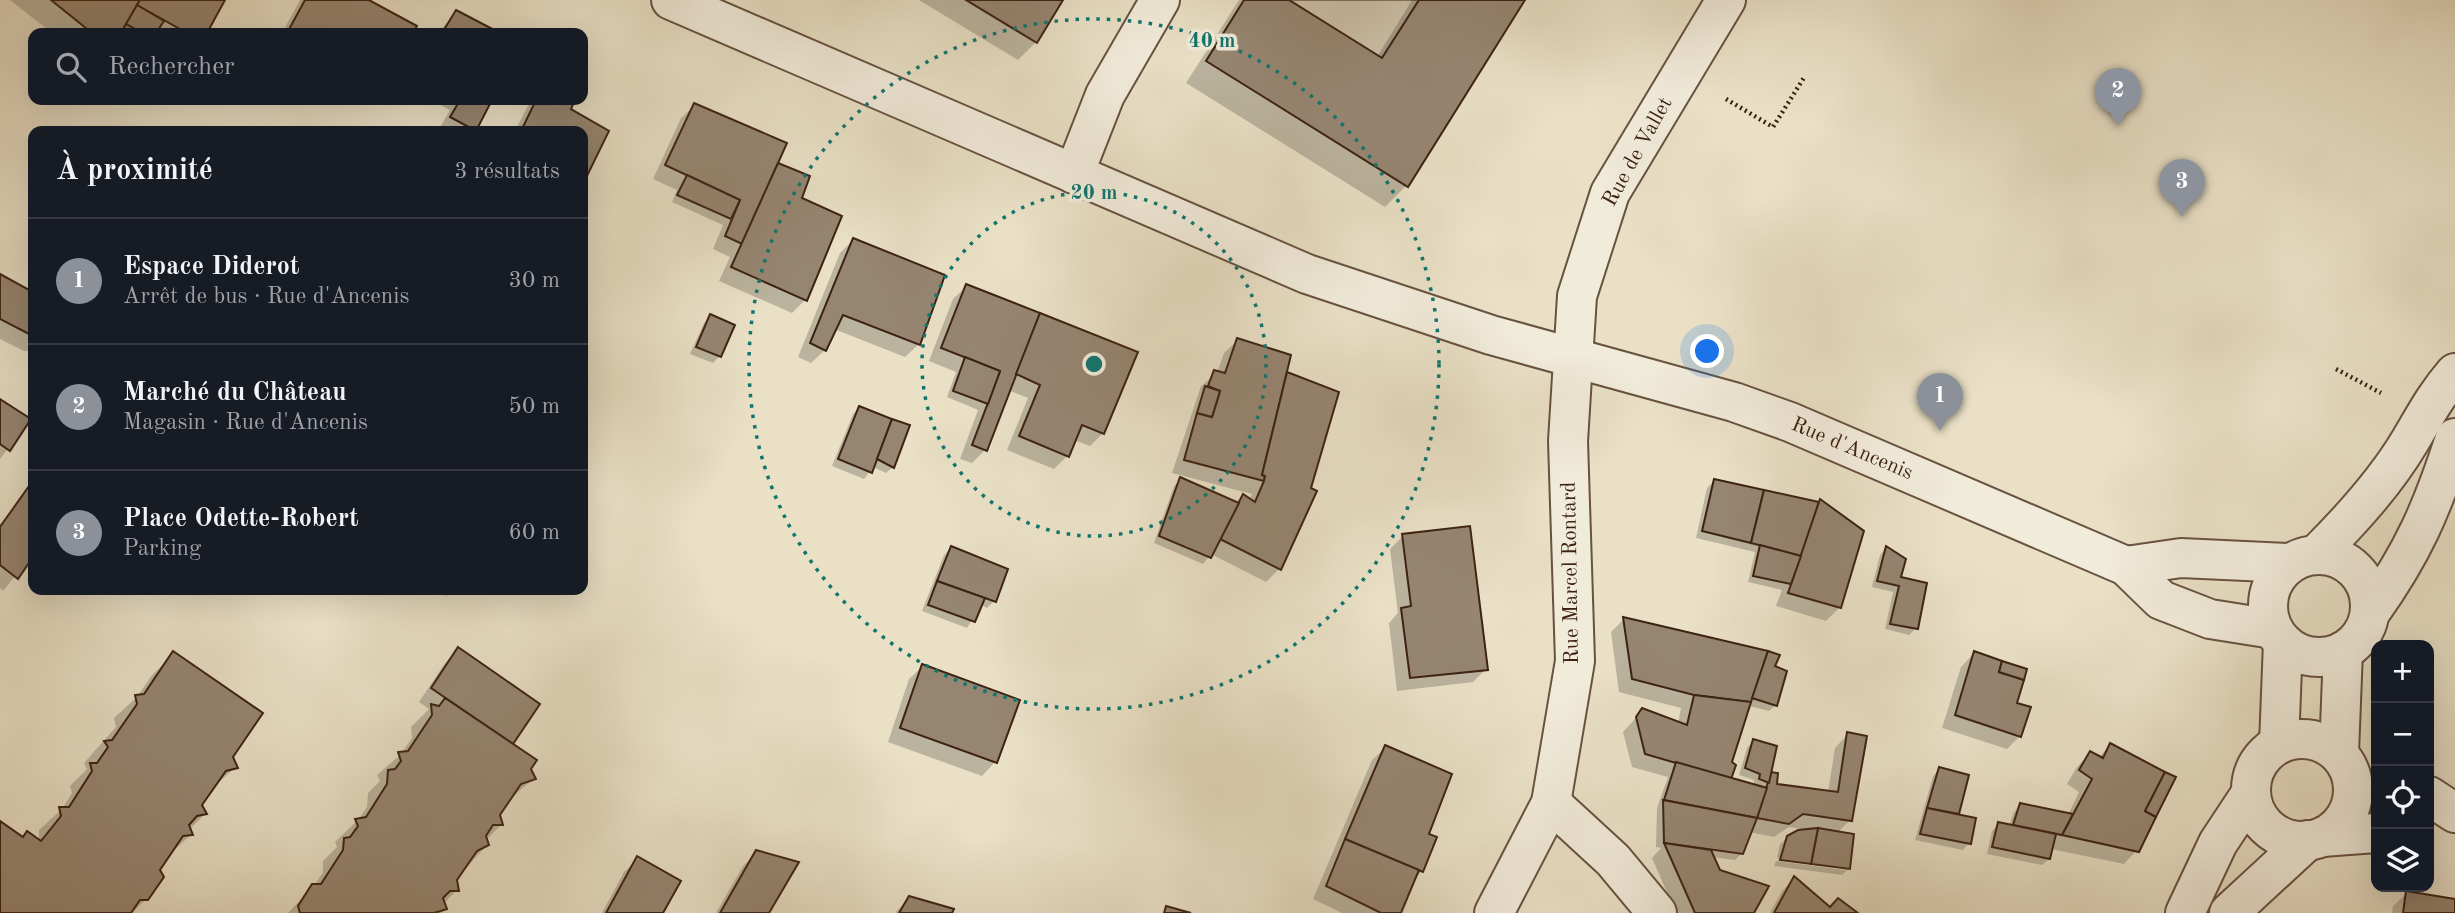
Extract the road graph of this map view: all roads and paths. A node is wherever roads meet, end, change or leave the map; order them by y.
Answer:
1 (671, 0) edge
2 (1160, 0) edge
3 (1726, 0) edge
4 (1805, 76) dead end
5 (1719, 94) dead end
6 (1074, 174) junction
7 (1571, 356) junction
8 (2336, 369) dead end
9 (2455, 373) edge
10 (2391, 399) dead end
11 (2455, 439) edge
12 (2303, 559) junction
13 (2126, 566) junction
14 (2370, 613) junction
15 (2278, 636) junction
16 (2343, 651) junction
17 (2279, 744) junction
18 (2355, 766) edge
19 (2251, 793) junction
20 (2434, 800) edge
21 (1550, 803) junction
22 (2455, 815) edge
23 (2434, 823) edge
24 (2371, 833) edge
25 (2315, 839) junction
26 (1494, 913) edge
27 (1657, 913) edge
28 (2185, 913) edge
29 (2230, 913) edge

1 - 6 street, Rue d'Ancenis
2 - 6 street
3 - 7 street, Rue de Vallet
4 - 5 path
6 - 7 street, Rue d'Ancenis
7 - 13 street, Rue d'Ancenis
7 - 21 street, Rue Marcel Rontard
8 - 10 path
9 - 12 street
11 - 14 street
12 - 13 street
12 - 14 street
12 - 15 street
13 - 15 street, Rue d'Ancenis
14 - 16 street
15 - 16 street
15 - 17 street
16 - 18 street
17 - 18 street
17 - 19 street
18 - 25 street
19 - 25 street
19 - 28 street
20 - 22 street
21 - 26 street, Rue Marcel Rontard
21 - 27 street
22 - 23 street
24 - 25 street
25 - 29 street

